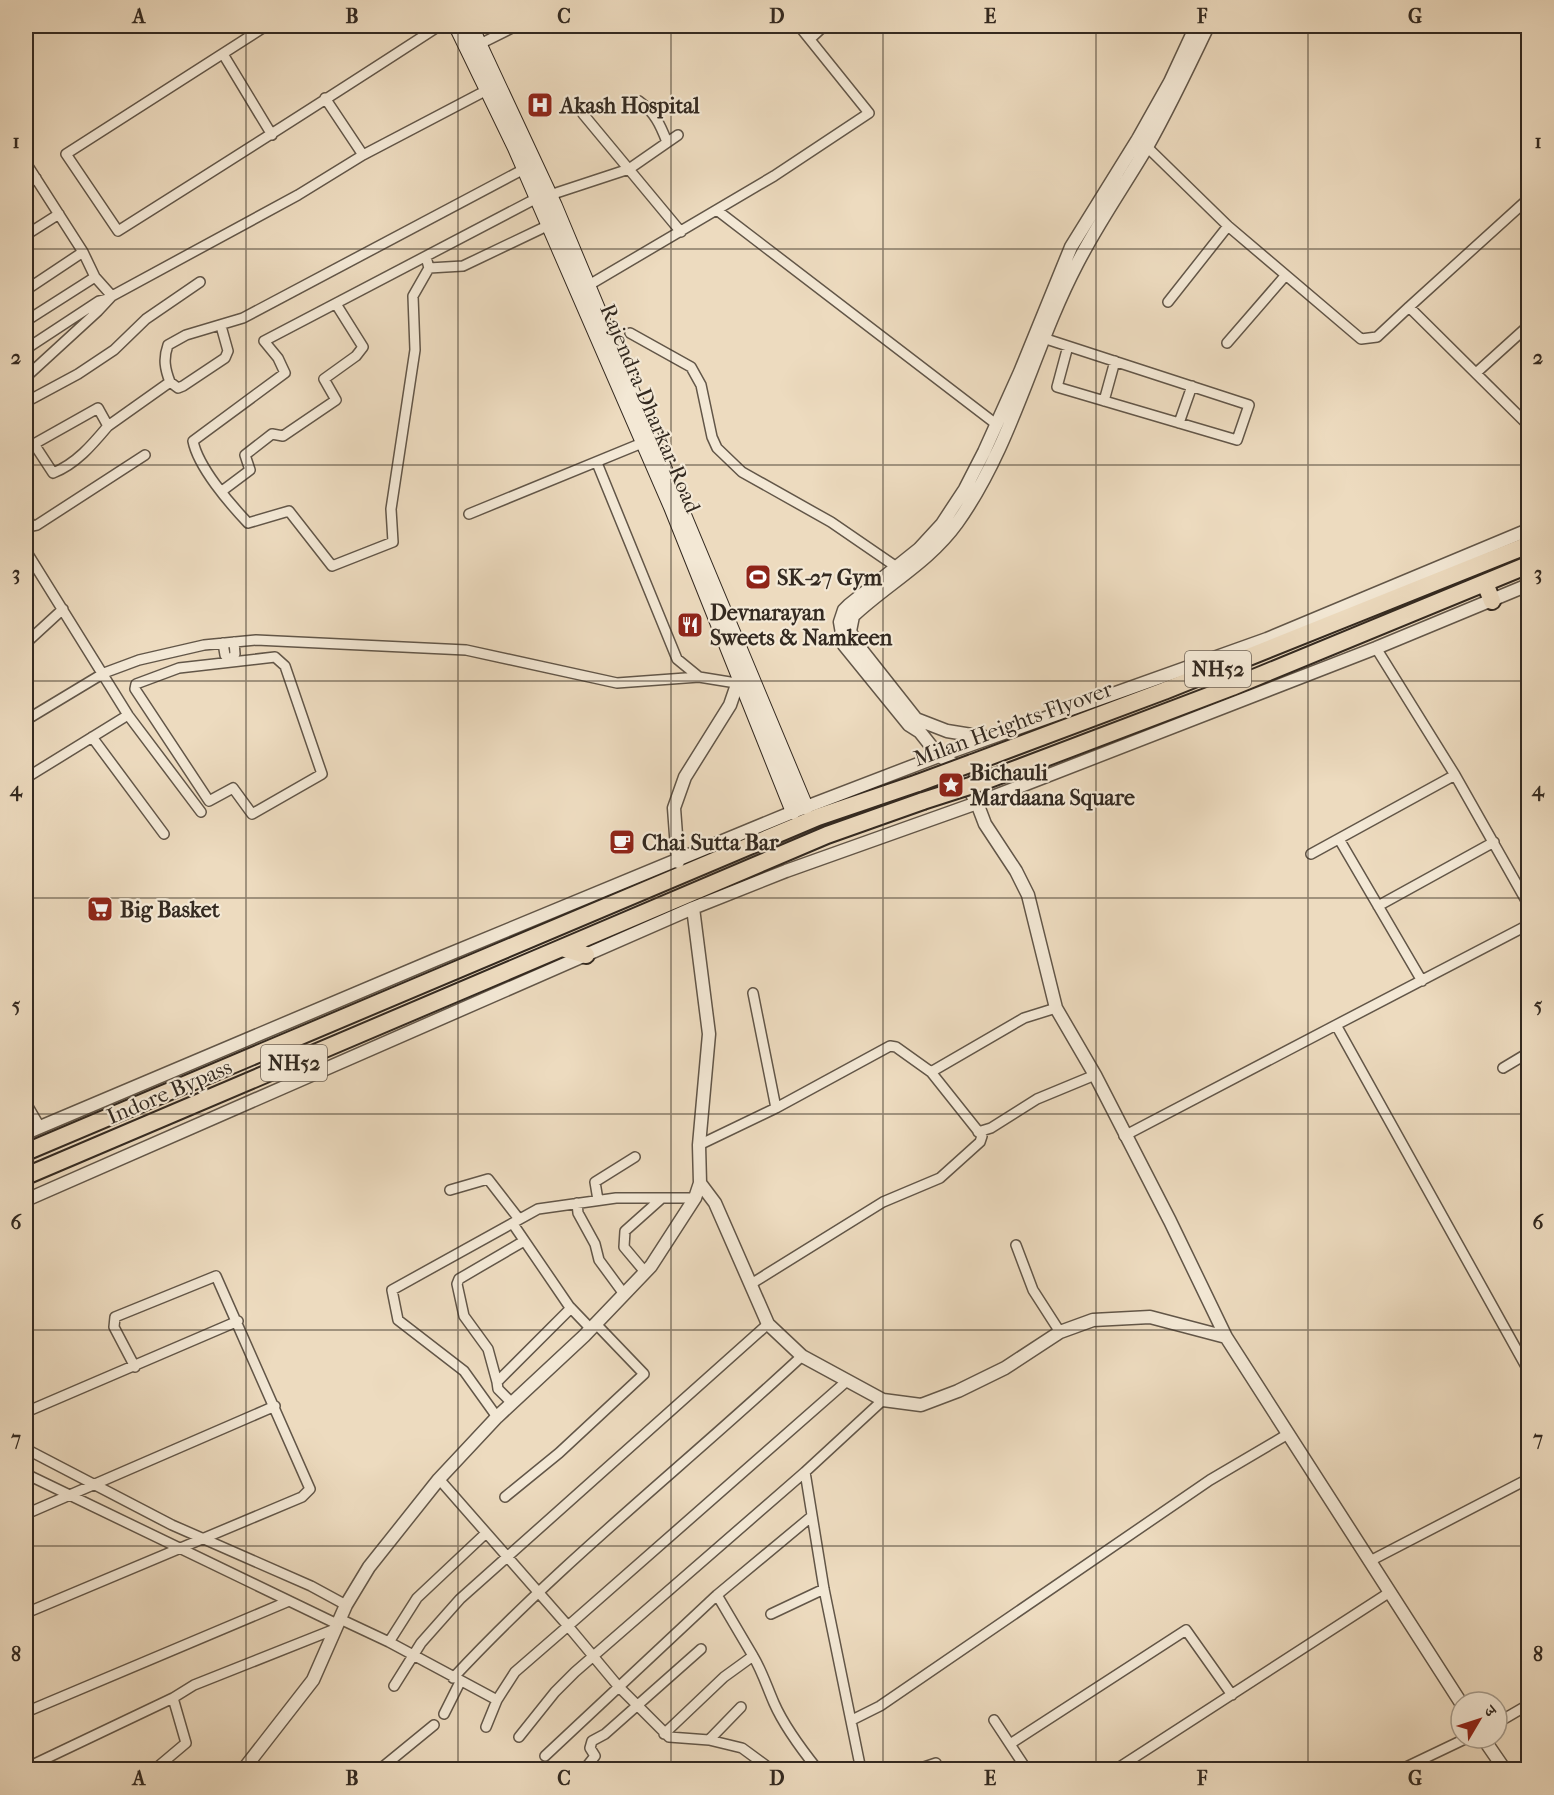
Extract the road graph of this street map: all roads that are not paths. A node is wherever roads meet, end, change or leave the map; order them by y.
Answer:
1 (266, 26) edge
2 (439, 26) edge
3 (456, 26) edge
4 (471, 26) edge
5 (516, 26) edge
6 (799, 26) edge
7 (824, 26) edge
8 (1196, 26) edge
9 (1208, 26) edge
10 (810, 39) junction
11 (480, 44) junction
12 (223, 54) junction
13 (487, 90) junction
14 (325, 98) junction
15 (639, 101) dead end
16 (583, 114) dead end
17 (272, 135) junction
18 (678, 135) dead end
19 (667, 142) junction
20 (1143, 143) junction
21 (520, 145) junction
22 (363, 155) junction
23 (26, 163) edge
24 (524, 169) junction
25 (629, 169) junction
26 (36, 178) junction
27 (26, 185) edge
28 (544, 197) junction
29 (1528, 200) edge
30 (718, 210) junction
31 (59, 214) junction
32 (549, 225) junction
33 (1228, 226) junction
34 (681, 232) junction
35 (26, 235) edge
36 (83, 252) junction
37 (426, 257) junction
38 (429, 268) junction
39 (95, 276) junction
40 (1285, 276) junction
41 (200, 282) dead end
42 (583, 289) junction
43 (26, 290) edge
44 (110, 298) junction
45 (1168, 302) dead end
46 (336, 304) junction
47 (1409, 308) junction
48 (26, 321) edge
49 (221, 326) junction
50 (1528, 326) edge
51 (630, 333) dead end
52 (1040, 337) junction
53 (1227, 343) dead end
54 (1068, 346) junction
55 (26, 349) edge
56 (1115, 361) junction
57 (1476, 373) junction
58 (26, 377) edge
59 (170, 382) junction
60 (1192, 386) junction
61 (1104, 401) junction
62 (26, 402) edge
63 (1009, 411) junction
64 (1179, 423) junction
65 (996, 424) junction
66 (1528, 424) edge
67 (108, 426) junction
68 (648, 441) junction
69 (30, 444) edge
70 (145, 455) dead end
71 (597, 463) junction
72 (222, 491) junction
73 (469, 514) dead end
74 (26, 517) edge
75 (1528, 530) edge
76 (1528, 544) edge
77 (27, 558) edge
78 (1528, 565) edge
79 (898, 568) junction
80 (1485, 583) junction
81 (1528, 585) edge
82 (1492, 601) junction
83 (63, 609) junction
84 (234, 642) junction
85 (26, 643) edge
86 (223, 643) junction
87 (1376, 648) junction
88 (182, 650) junction
89 (230, 661) junction
90 (188, 667) junction
91 (104, 673) junction
92 (741, 675) junction
93 (699, 677) junction
94 (128, 715) junction
95 (916, 719) junction
96 (26, 720) edge
97 (920, 732) junction
98 (92, 737) junction
99 (994, 738) junction
100 (939, 756) junction
101 (1455, 774) junction
102 (26, 778) edge
103 (977, 803) junction
104 (961, 808) junction
105 (800, 810) junction
106 (201, 812) dead end
107 (985, 824) junction
108 (164, 834) dead end
109 (1339, 839) junction
110 (1494, 842) junction
111 (1311, 855) dead end
112 (678, 862) junction
113 (1528, 903) edge
114 (1378, 906) junction
115 (693, 908) junction
116 (558, 919) junction
117 (1528, 925) edge
118 (514, 946) joint
119 (562, 948) junction
120 (586, 956) junction
121 (1422, 981) junction
122 (753, 993) dead end
123 (1056, 1008) junction
124 (1336, 1025) junction
125 (1528, 1053) edge
126 (1503, 1068) dead end
127 (931, 1072) junction
128 (1095, 1075) junction
129 (26, 1103) edge
130 (776, 1108) junction
131 (40, 1127) junction
132 (978, 1132) junction
133 (26, 1133) edge
134 (1124, 1136) junction
135 (699, 1145) junction
136 (26, 1152) edge
137 (635, 1157) dead end
138 (26, 1176) edge
139 (699, 1183) junction
140 (450, 1190) dead end
141 (662, 1198) junction
142 (695, 1198) junction
143 (26, 1200) edge
144 (598, 1200) junction
145 (577, 1203) junction
146 (516, 1221) junction
147 (524, 1241) junction
148 (1016, 1245) dead end
149 (645, 1272) junction
150 (751, 1284) junction
151 (624, 1294) junction
152 (571, 1308) junction
153 (238, 1321) junction
154 (768, 1324) junction
155 (594, 1327) junction
156 (1060, 1332) junction
157 (1226, 1338) junction
158 (802, 1356) junction
159 (135, 1367) junction
160 (1528, 1371) edge
161 (848, 1380) junction
162 (496, 1382) junction
163 (884, 1400) junction
164 (512, 1403) junction
165 (275, 1406) junction
166 (26, 1412) edge
167 (497, 1417) junction
168 (1287, 1434) junction
169 (26, 1449) edge
170 (805, 1472) junction
171 (26, 1474) edge
172 (440, 1479) junction
173 (1528, 1479) edge
174 (95, 1484) junction
175 (67, 1496) junction
176 (505, 1497) dead end
177 (26, 1514) edge
178 (812, 1515) junction
179 (485, 1534) junction
180 (201, 1539) junction
181 (180, 1548) junction
182 (507, 1555) junction
183 (1370, 1561) junction
184 (824, 1589) junction
185 (539, 1590) junction
186 (1389, 1592) junction
187 (717, 1595) junction
188 (289, 1601) junction
189 (345, 1605) junction
190 (26, 1613) edge
191 (771, 1614) dead end
192 (337, 1624) junction
193 (567, 1626) junction
194 (389, 1642) junction
195 (701, 1649) dead end
196 (413, 1654) junction
197 (753, 1656) junction
198 (593, 1657) junction
199 (457, 1680) junction
200 (394, 1686) dead end
201 (618, 1686) junction
202 (1453, 1690) edge
203 (1232, 1695) junction
204 (172, 1698) junction
205 (497, 1700) junction
206 (1528, 1705) edge
207 (636, 1706) junction
208 (741, 1707) dead end
209 (26, 1712) edge
210 (444, 1714) dead end
211 (1509, 1716) edge
212 (852, 1720) junction
213 (994, 1720) dead end
214 (434, 1725) dead end
215 (486, 1727) dead end
216 (664, 1734) junction
217 (519, 1737) dead end
218 (709, 1740) junction
219 (1010, 1744) junction
220 (1449, 1747) edge
221 (1492, 1750) edge
222 (545, 1756) dead end
223 (936, 1763) dead end
224 (587, 1766) dead end
225 (26, 1768) edge
226 (382, 1769) edge
227 (154, 1770) edge
228 (243, 1770) edge
229 (772, 1770) edge
230 (818, 1770) edge
231 (861, 1770) edge
232 (915, 1770) edge
233 (1027, 1770) edge
234 (1115, 1770) edge
235 (1400, 1770) edge
236 (1505, 1770) edge

1 - 12 street
2 - 14 street
3 - 13 main road, Rajendra Dharkar Road
4 - 11 main road, Rajendra Dharkar Road
5 - 11 street
6 - 10 street
7 - 10 street
8 - 20 street
9 - 20 street
10 - 30 street
11 - 21 main road, Rajendra Dharkar Road
12 - 17 street
12 - 17 street
13 - 21 main road, Rajendra Dharkar Road
13 - 22 street
14 - 17 street
14 - 22 street
15 - 19 street
16 - 25 street
18 - 19 street
19 - 25 street
20 - 33 street
20 - 52 street
21 - 24 main road, Rajendra Dharkar Road
21 - 28 main road, Rajendra Dharkar Road
22 - 44 street
23 - 26 street
24 - 28 main road, Rajendra Dharkar Road
24 - 49 street
25 - 28 street
25 - 34 street
26 - 27 street
26 - 31 street
28 - 32 main road, Rajendra Dharkar Road
28 - 37 street
28 - 42 main road, Rajendra Dharkar Road
29 - 47 street
30 - 34 street
30 - 65 street
31 - 35 street
31 - 36 street
32 - 38 street
32 - 42 main road, Rajendra Dharkar Road
33 - 40 street
33 - 45 street
34 - 42 street
36 - 39 street
36 - 43 street
37 - 38 street
37 - 46 street
38 - 72 street
39 - 44 street
39 - 48 street
40 - 47 street
40 - 53 street
41 - 62 street
42 - 68 main road, Rajendra Dharkar Road
44 - 55 street
44 - 58 street
46 - 72 street
46 - 72 street
47 - 57 street
49 - 59 street
49 - 59 street
50 - 57 street
51 - 79 street
52 - 54 street
52 - 63 street
54 - 56 street
54 - 61 street
56 - 60 street
56 - 61 street
57 - 66 street
59 - 67 street
60 - 64 street
60 - 64 street
61 - 64 street
63 - 65 street
63 - 95 street
65 - 79 street
67 - 69 street
67 - 69 street
68 - 71 street
68 - 92 main road, Rajendra Dharkar Road
70 - 74 street
71 - 73 street
71 - 93 street
75 - 99 street
76 - 116 highway, Milan Heights Flyover / NH52, bridge
77 - 83 street
78 - 80 highway, NH52
79 - 97 street
80 - 82 highway
80 - 119 highway, Milan Heights Flyover / NH52, bridge
81 - 82 street
82 - 87 street
83 - 85 street
83 - 91 street
84 - 86 street
84 - 89 street
84 - 93 street
86 - 88 street
86 - 89 street
87 - 101 street
87 - 103 street
88 - 90 street
88 - 91 street
89 - 90 street
89 - 90 street
91 - 94 street
91 - 96 street
92 - 93 street
92 - 105 main road, Rajendra Dharkar Road
92 - 112 street
94 - 98 street
94 - 106 street
95 - 97 street
95 - 99 street
97 - 100 street
98 - 102 street
98 - 108 street
99 - 100 street
100 - 103 street
100 - 104 street
100 - 105 street
101 - 109 street
101 - 110 street
103 - 104 street
103 - 107 street
104 - 107 street
104 - 115 street
105 - 112 street
107 - 123 street
109 - 111 street
109 - 114 street
110 - 113 street
110 - 114 street
112 - 116 street
114 - 121 street
115 - 120 street
115 - 135 street
116 - 118 highway, Milan Heights Flyover / NH52
116 - 131 street
117 - 121 street
118 - 136 highway, Indore Bypass / NH52
119 - 120 highway
119 - 138 highway, Indore Bypass / NH52
120 - 143 street
121 - 124 street
122 - 130 street
123 - 127 street
123 - 128 street
124 - 134 street
124 - 160 street
125 - 126 street
127 - 130 street
127 - 132 street
128 - 132 street
128 - 134 street
129 - 131 street
130 - 135 street
131 - 133 street
132 - 150 street
134 - 157 street
135 - 139 street
137 - 144 street
139 - 142 street
139 - 150 street
140 - 146 street
141 - 142 street
141 - 144 street
141 - 149 street
142 - 149 street
144 - 145 street
145 - 146 street
145 - 151 street
146 - 147 street
146 - 167 street
147 - 152 street
147 - 162 street
148 - 156 street
149 - 151 street
150 - 154 street
151 - 155 street
152 - 155 street
152 - 162 street
153 - 159 street
153 - 159 street
153 - 165 street
154 - 158 street
154 - 182 street
155 - 164 street
155 - 176 street
156 - 157 street
156 - 163 street
157 - 168 street
158 - 161 street
158 - 185 street
159 - 166 street
161 - 163 street
161 - 193 street
162 - 164 street
163 - 170 street
164 - 167 street
165 - 174 street
165 - 180 street
167 - 172 street
168 - 183 street
168 - 212 street
169 - 174 street
170 - 178 street
170 - 198 street
171 - 175 street
172 - 179 street
172 - 189 street
173 - 183 street
174 - 175 street
174 - 180 street
175 - 177 street
175 - 181 street
178 - 184 street
178 - 187 street
179 - 182 street
179 - 194 street
180 - 181 street
180 - 189 street
181 - 188 street
181 - 190 street
182 - 185 street
182 - 196 street
183 - 186 street
184 - 191 street
184 - 212 street
185 - 193 street
185 - 199 street
186 - 202 street
186 - 203 street
187 - 197 street
187 - 201 street
188 - 192 street
188 - 209 street
189 - 192 street
192 - 194 street
192 - 204 street
192 - 228 street
193 - 198 street
193 - 205 street
194 - 196 street
195 - 207 street
196 - 199 street
196 - 200 street
197 - 216 street
197 - 230 street
198 - 201 street
198 - 217 street
199 - 205 street
199 - 210 street
201 - 207 street
201 - 222 street
203 - 219 street
203 - 234 street
204 - 225 street
204 - 227 street
205 - 215 street
206 - 211 street
207 - 216 street
207 - 224 street
208 - 218 street
212 - 231 street
213 - 219 street
214 - 226 street
216 - 218 street
218 - 229 street
219 - 233 street
220 - 235 street
221 - 236 street
223 - 232 street

